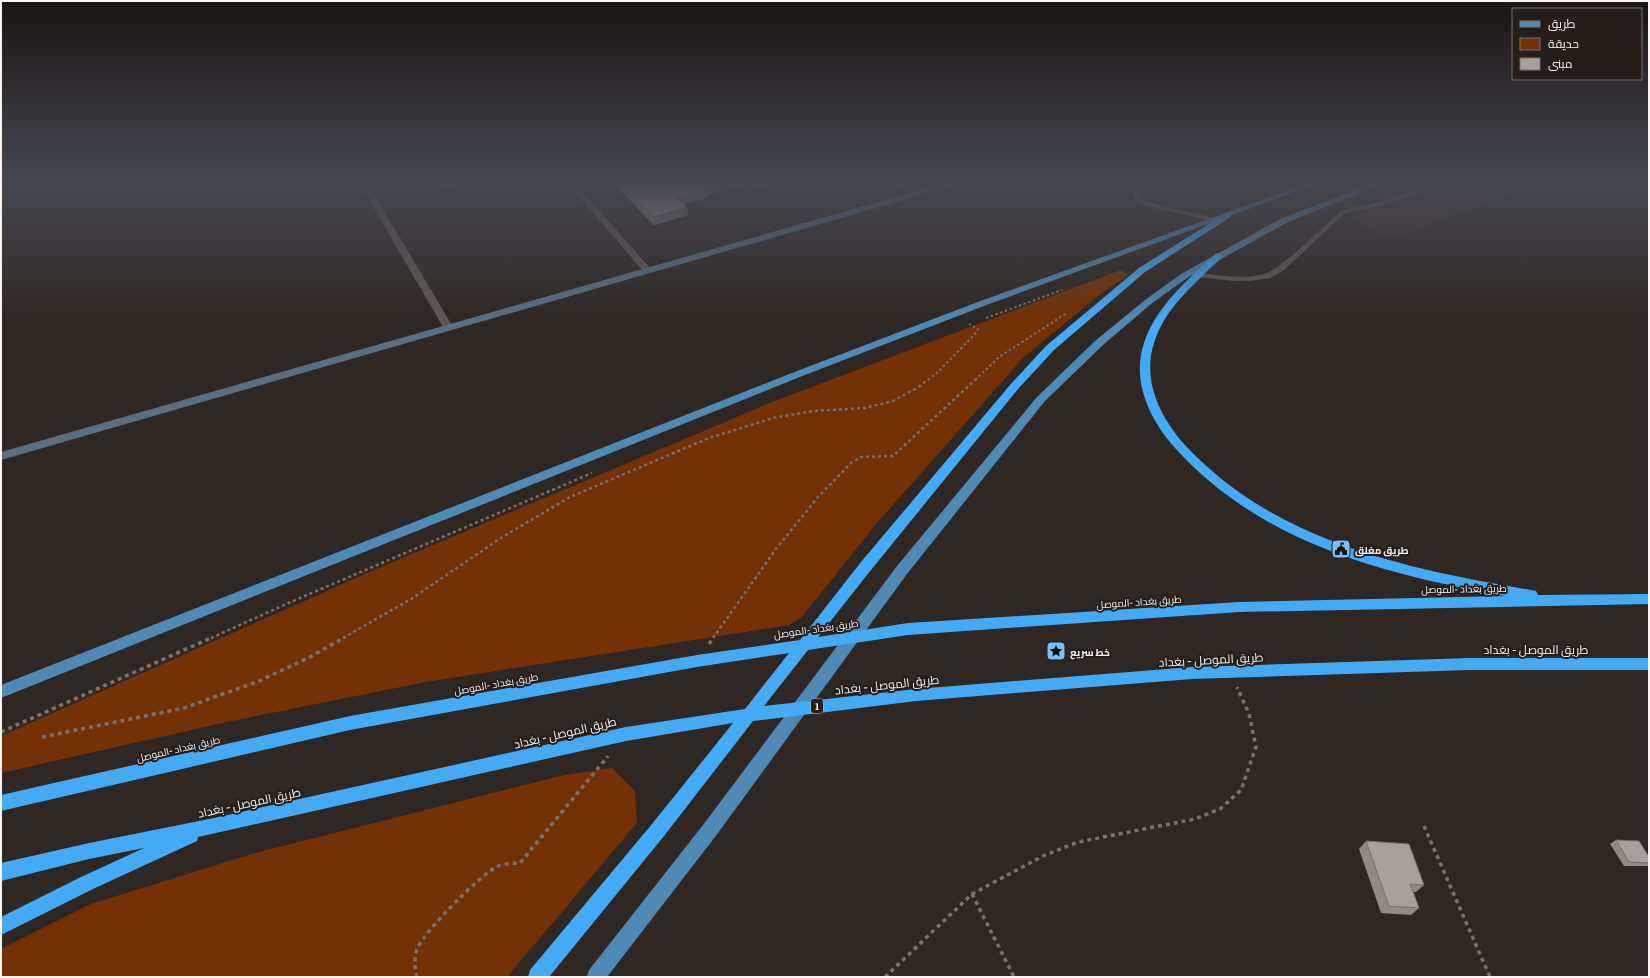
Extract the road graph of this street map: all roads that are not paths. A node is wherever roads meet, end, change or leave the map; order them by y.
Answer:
1 (391, 230) edge
2 (612, 230) edge
3 (789, 230) edge
4 (1188, 230) edge
5 (1203, 230) edge
6 (1267, 230) edge
7 (1323, 230) edge
8 (1218, 256) junction
9 (647, 270) junction
10 (1199, 275) junction
11 (448, 326) junction
12 (1, 456) edge
13 (1649, 599) edge
14 (1556, 600) junction
15 (1649, 664) edge
16 (1, 692) edge
17 (1, 803) edge
18 (209, 827) junction
19 (1, 872) edge
20 (1, 926) edge
21 (537, 977) edge
22 (596, 977) edge

1 - 11 street
2 - 9 street
3 - 9 street
4 - 16 main road
5 - 21 highway
6 - 8 main road
7 - 10 lane
8 - 10 highway
8 - 22 main road
9 - 11 street
10 - 14 highway
11 - 12 street
13 - 14 highway, طريق بغداد -الموصل
14 - 17 highway, طريق بغداد -الموصل
15 - 18 highway, طريق الموصل - بغداد / 1
18 - 19 highway, طريق الموصل - بغداد / 1
18 - 20 highway

